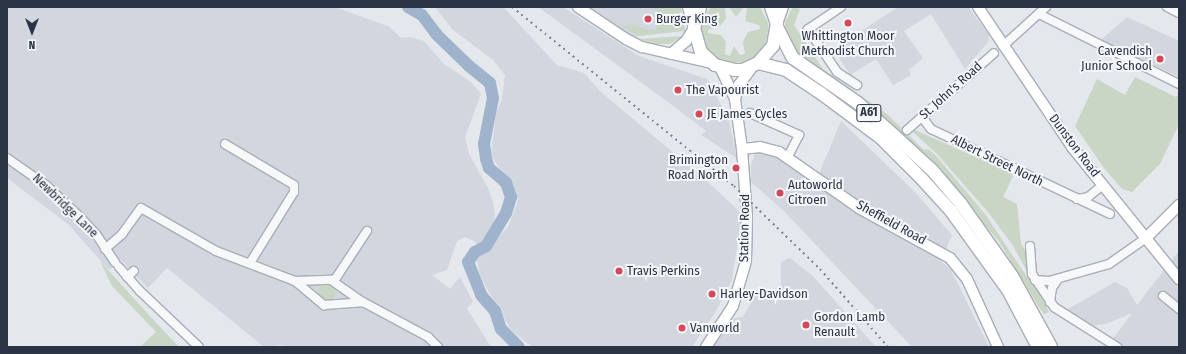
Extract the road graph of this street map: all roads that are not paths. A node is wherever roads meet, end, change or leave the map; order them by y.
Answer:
1 (578, 7) edge
2 (689, 7) edge
3 (700, 7) edge
4 (771, 7) edge
5 (783, 7) edge
6 (841, 7) edge
7 (978, 7) edge
8 (1046, 7) edge
9 (1167, 7) edge
10 (1179, 13) edge
11 (1039, 14) junction
12 (694, 25) junction
13 (777, 26) junction
14 (1003, 46) junction
15 (994, 53) dead end
16 (671, 54) junction
17 (716, 65) junction
18 (755, 65) junction
19 (1179, 84) edge
20 (857, 85) dead end
21 (735, 99) junction
22 (750, 113) dead end
23 (922, 117) junction
24 (907, 130) dead end
25 (226, 144) dead end
26 (742, 149) junction
27 (788, 157) junction
28 (7, 158) edge
29 (1103, 185) junction
30 (1076, 199) junction
31 (1179, 205) edge
32 (1110, 214) dead end
33 (367, 230) dead end
34 (1146, 238) junction
35 (1030, 246) dead end
36 (105, 249) junction
37 (250, 263) junction
38 (1058, 279) junction
39 (1179, 279) edge
40 (322, 280) junction
41 (1035, 280) junction
42 (295, 281) junction
43 (337, 284) junction
44 (1163, 296) dead end
45 (315, 297) junction
46 (363, 302) junction
47 (1050, 302) junction
48 (335, 303) junction
49 (1179, 309) edge
50 (199, 347) edge
51 (438, 347) edge
52 (706, 347) edge
53 (998, 347) edge
54 (1038, 347) edge
55 (1051, 347) edge
56 (1117, 347) edge

1 - 16 main road
2 - 12 highway
3 - 12 highway
4 - 13 highway
5 - 13 main road
6 - 20 street
7 - 14 main road, Dunston Road
8 - 11 street
9 - 10 street
11 - 14 street
11 - 19 street
12 - 16 main road
12 - 17 highway
13 - 18 highway
13 - 55 highway, A61
14 - 29 main road, Dunston Road
15 - 23 street, St. John's Road
16 - 17 main road
17 - 18 highway
17 - 21 main road, Station Road
18 - 21 main road, Station Road
18 - 54 highway, A61
21 - 26 main road, Station Road
22 - 27 street
23 - 24 street, St. John's Road
23 - 30 street, Albert Street North
25 - 37 street
26 - 27 main road, Sheffield Road
26 - 52 main road, Station Road
27 - 53 main road, Sheffield Road
28 - 36 street, Newbridge Lane
29 - 30 street
29 - 34 main road, Dunston Road
30 - 32 street, Albert Street North
31 - 34 main road
33 - 43 street
34 - 38 street
34 - 39 main road, Dunston Road
35 - 41 street
36 - 37 street
36 - 50 street, Newbridge Lane
37 - 42 street
38 - 41 street
38 - 47 street
40 - 42 street
40 - 43 street
40 - 45 street
41 - 47 street
42 - 45 street
43 - 46 street
43 - 48 street
44 - 49 street
45 - 48 street
46 - 48 street
46 - 51 street
47 - 56 street

